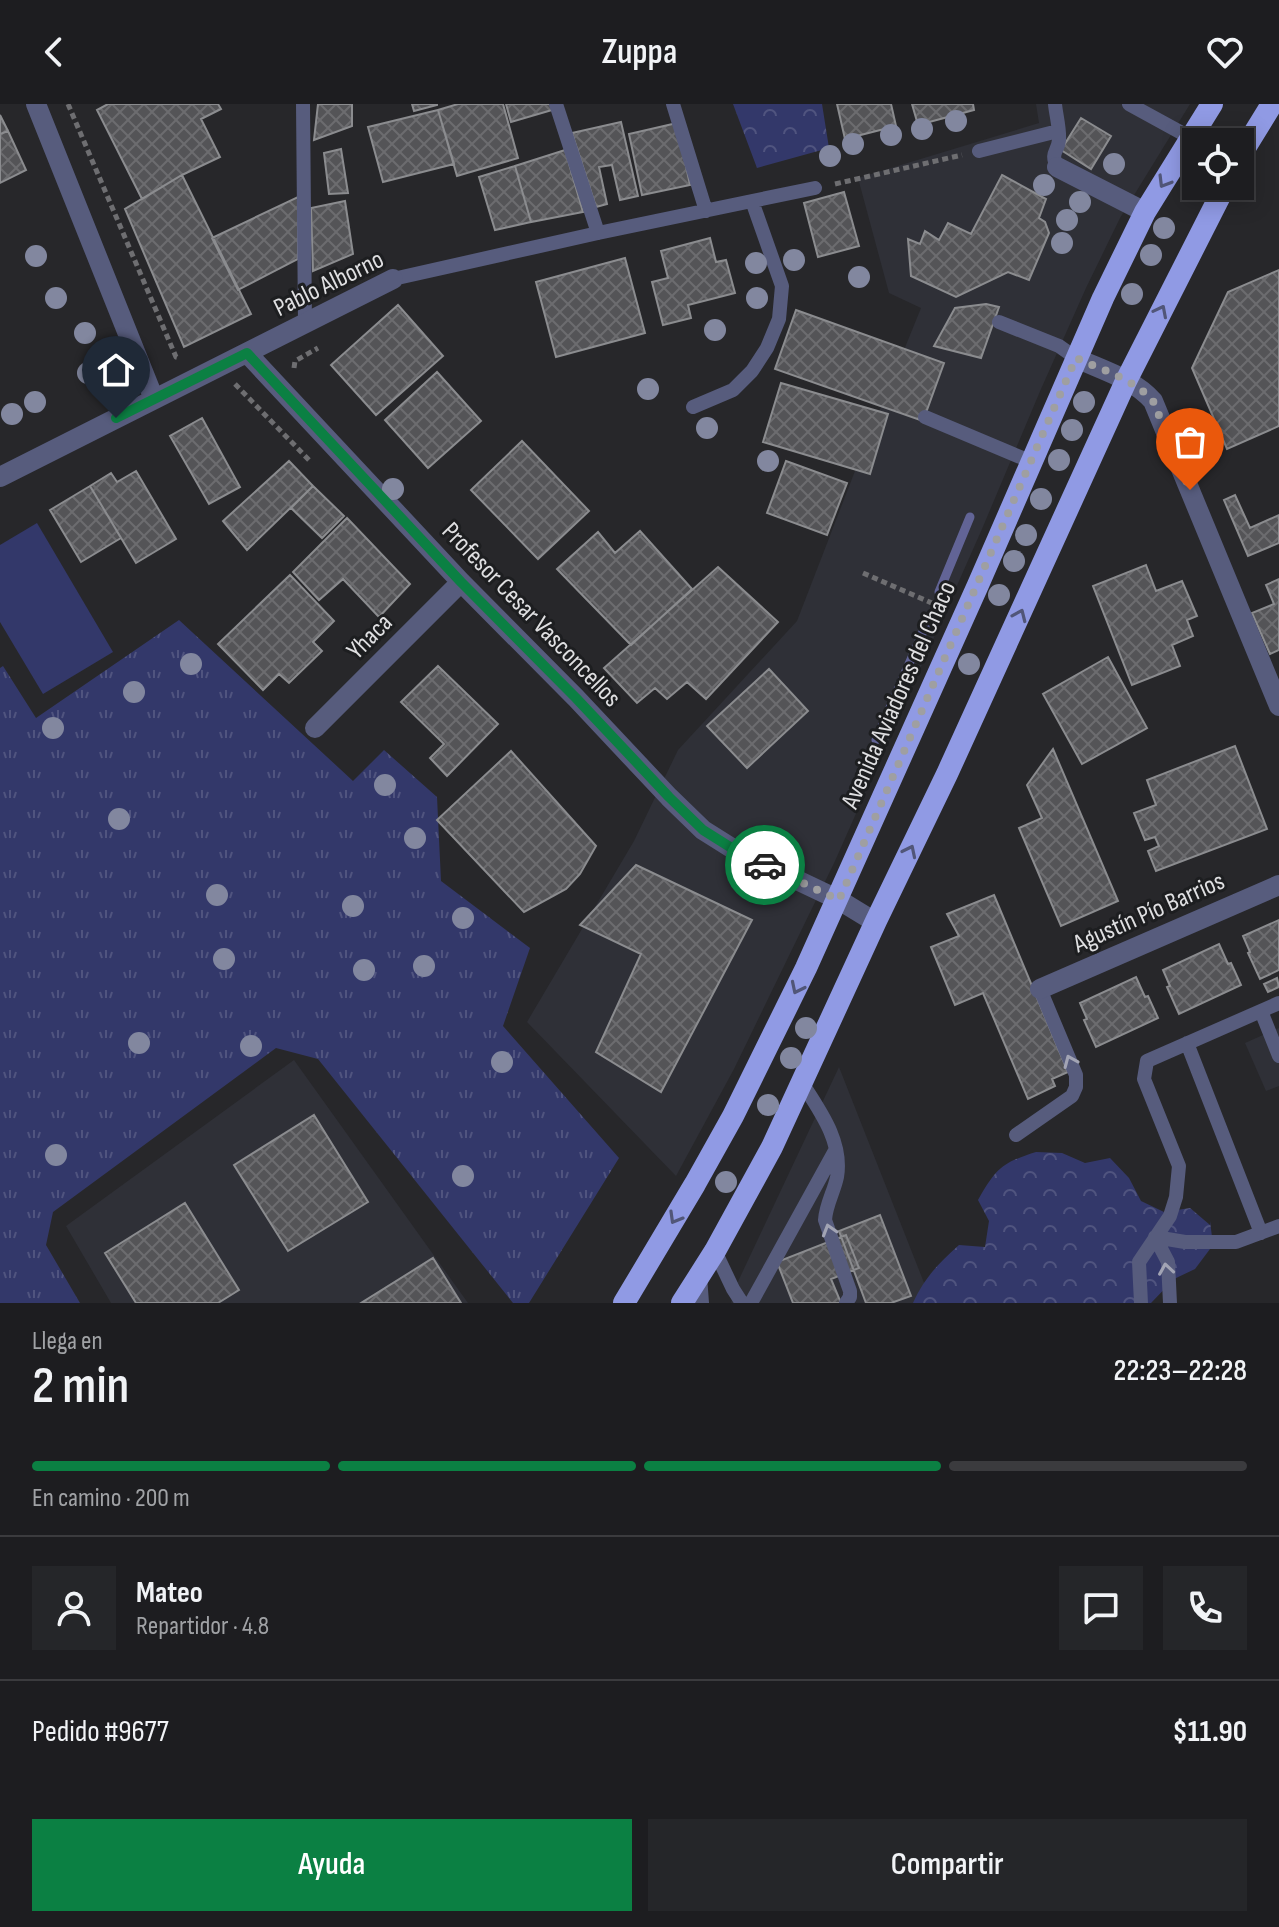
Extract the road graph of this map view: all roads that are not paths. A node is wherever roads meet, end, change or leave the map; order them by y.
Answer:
1 (36, 104) edge
2 (303, 104) edge
3 (556, 104) edge
4 (673, 104) edge
5 (1055, 104) edge
6 (1129, 104) edge
7 (1212, 104) edge
8 (1253, 104) edge
9 (1272, 104) edge
10 (1197, 128) edge
11 (1247, 128) edge
12 (1058, 131) junction
13 (1182, 133) edge
14 (1254, 133) edge
15 (979, 151) road end
16 (1182, 152) edge
17 (1057, 167) joint
18 (815, 188) road end
19 (1218, 200) edge
20 (752, 201) junction
21 (706, 211) junction
22 (1145, 212) junction
23 (598, 233) junction
24 (393, 279) joint
25 (999, 322) dead end
26 (305, 324) junction
27 (247, 353) junction
28 (1076, 358) junction
29 (1126, 381) junction
30 (154, 399) junction
31 (693, 407) dead end
32 (925, 417) dead end
33 (1032, 462) junction
34 (0, 477) edge
35 (461, 582) junction
36 (1279, 706) edge
37 (315, 728) dead end
38 (1279, 885) edge
39 (839, 900) junction
40 (875, 922) junction
41 (1040, 989) joint
42 (1279, 1003) edge
43 (1261, 1011) junction
44 (1187, 1043) junction
45 (1279, 1056) edge
46 (802, 1083) junction
47 (1016, 1135) dead end
48 (837, 1148) junction
49 (1279, 1226) edge
50 (1261, 1233) junction
51 (1155, 1237) junction
52 (715, 1251) junction
53 (700, 1275) junction
54 (624, 1303) edge
55 (682, 1303) edge
56 (702, 1303) edge
57 (742, 1303) edge
58 (751, 1303) edge
59 (846, 1303) edge
60 (1141, 1303) edge
61 (1170, 1303) edge

1 - 30 street
2 - 26 lane
3 - 23 lane
4 - 21 lane
5 - 12 lane
6 - 13 lane
7 - 10 highway, Avenida Aviadores del Chaco
8 - 11 highway
9 - 14 highway
12 - 15 lane
12 - 17 lane
16 -> 22 highway, Avenida Aviadores del Chaco
17 - 22 street
18 - 20 lane, Pablo Alborno
29 -> 19 highway
20 - 21 lane, Pablo Alborno
20 - 31 lane
21 - 23 lane, Pablo Alborno
22 - 28 highway, Avenida Aviadores del Chaco
23 - 24 lane, Pablo Alborno
24 - 26 street, Pablo Alborno
25 - 28 lane
26 - 27 street, Pablo Alborno
27 - 30 street, Pablo Alborno
27 - 35 street, Profesor Cesar Vasconcellos
28 - 29 street
28 - 33 highway, Avenida Aviadores del Chaco
29 - 36 street
40 -> 29 highway
30 - 34 street, Pablo Alborno
32 - 33 lane
33 - 39 highway, Avenida Aviadores del Chaco
35 - 37 street, Yhaca
35 - 39 street, Profesor Cesar Vasconcellos
38 - 41 street, Agustín Pío Barrios
39 - 40 street, Profesor Cesar Vasconcellos
39 -> 54 highway, Avenida Aviadores del Chaco
40 - 46 highway
47 -> 41 lane
42 - 43 lane
43 - 44 lane
43 - 45 lane
44 - 50 lane
44 - 51 lane
46 - 48 lane
46 - 52 highway
48 - 58 lane
59 -> 48 lane
49 - 50 lane
50 - 51 lane
51 - 60 lane
61 -> 51 lane
52 - 53 highway
52 - 57 lane
53 - 55 highway
53 - 56 lane

